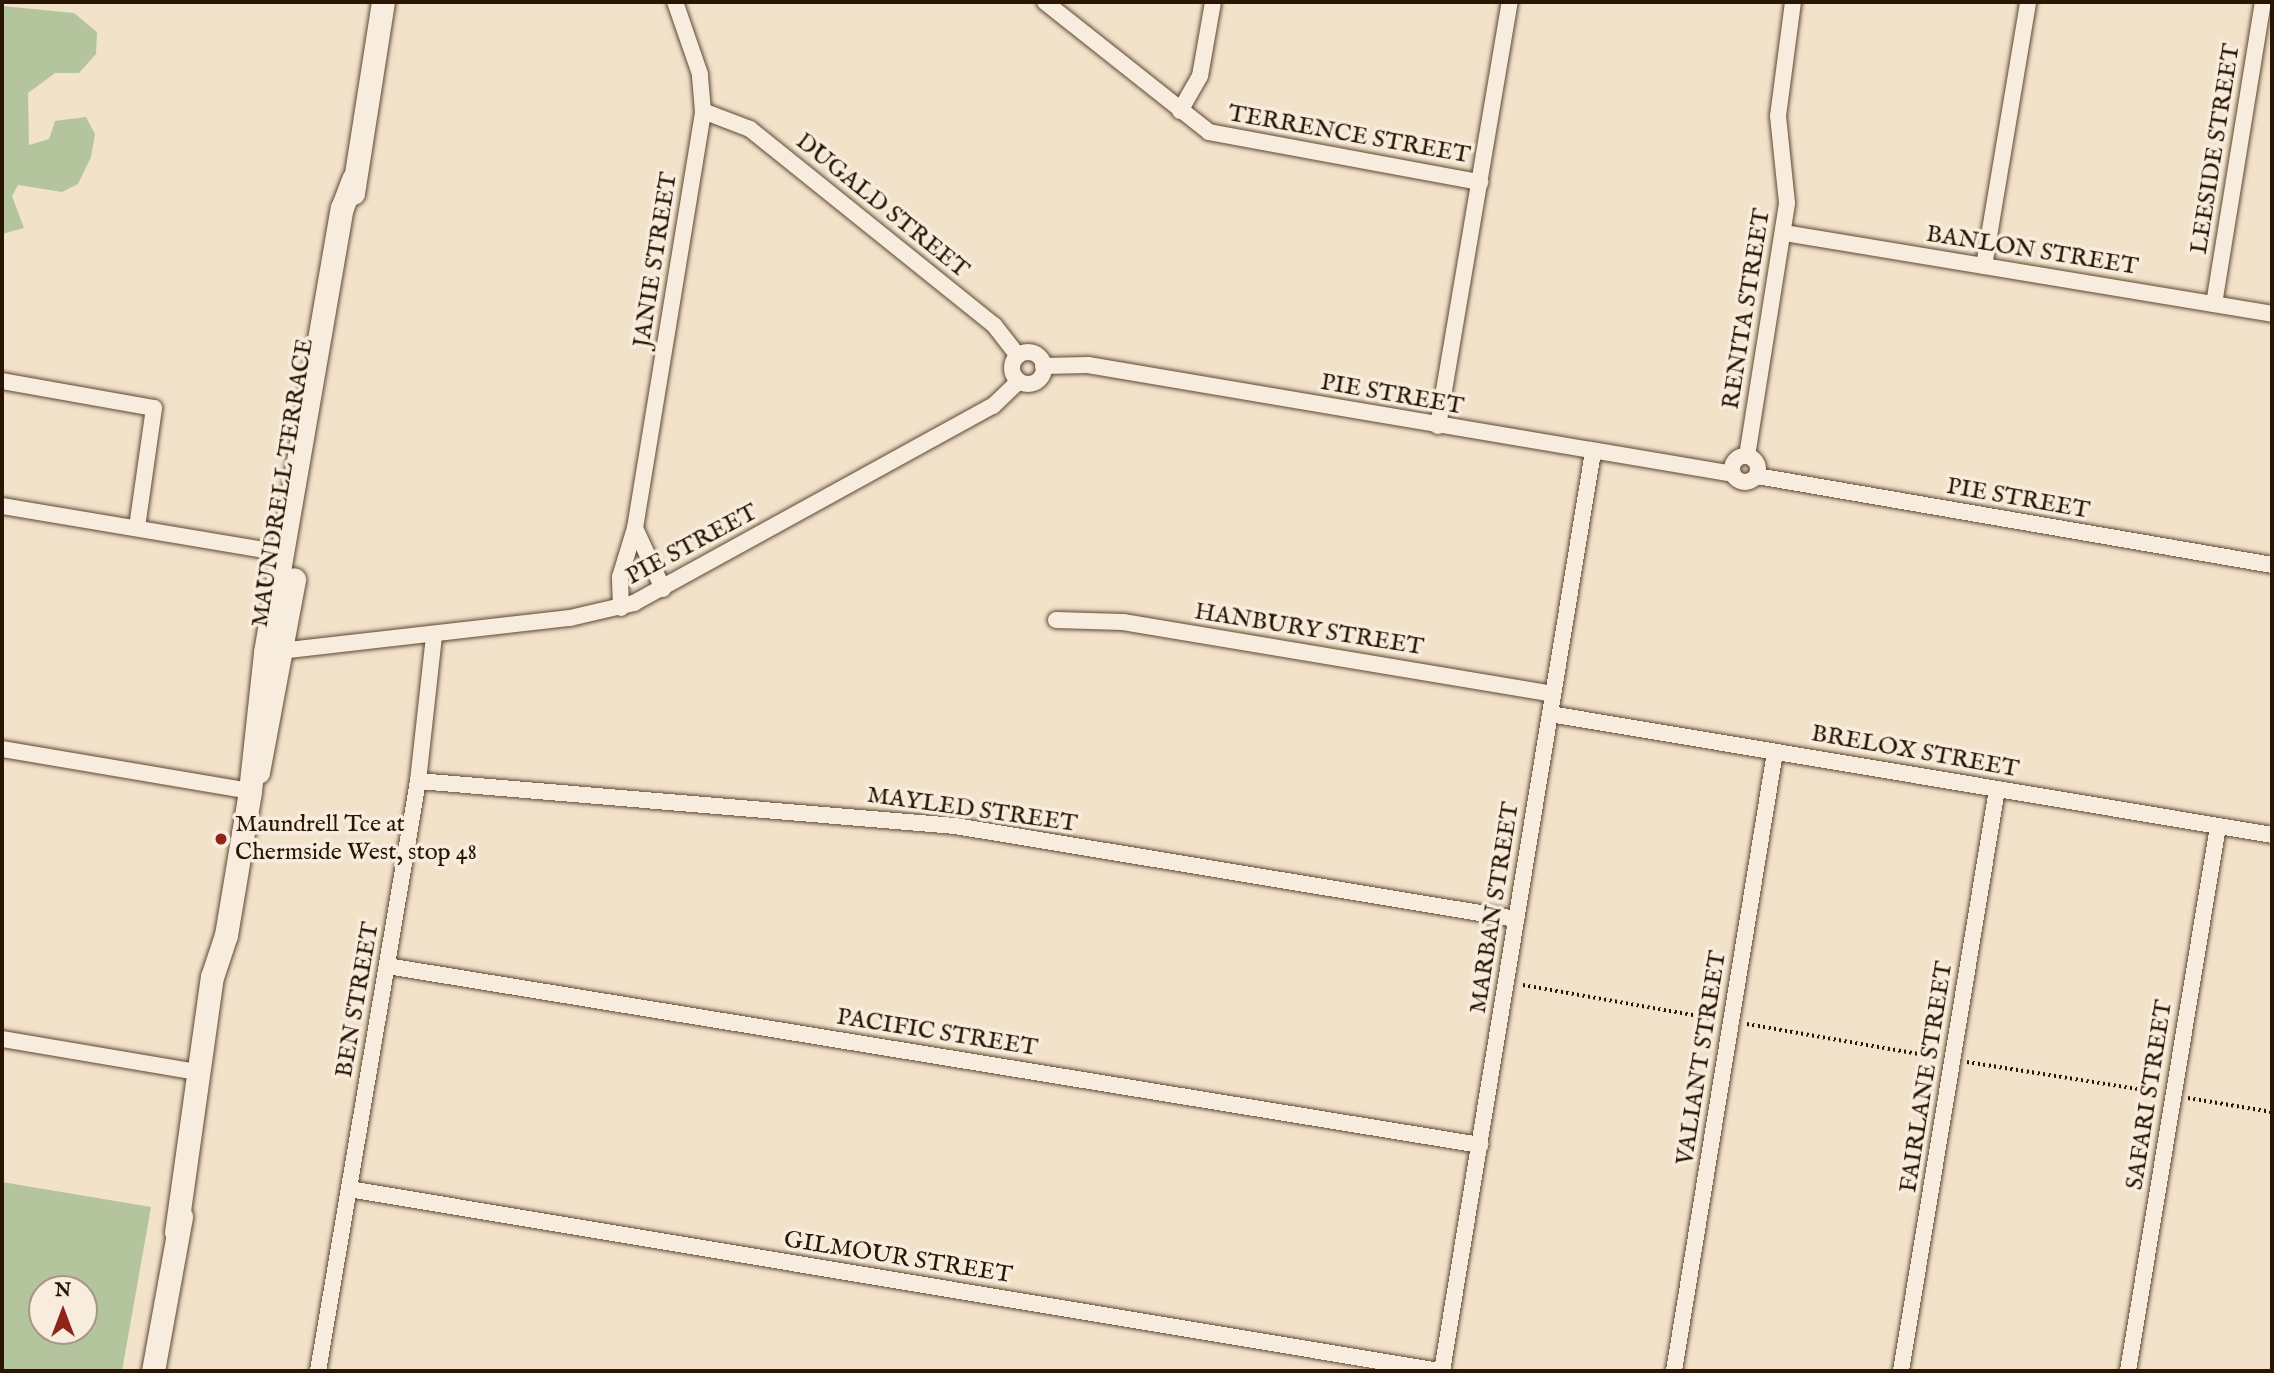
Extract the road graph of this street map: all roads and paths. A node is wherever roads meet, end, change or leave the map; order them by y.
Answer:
1 (383, 2) edge
2 (675, 2) edge
3 (1045, 2) edge
4 (1213, 2) edge
5 (1510, 2) edge
6 (1793, 2) edge
7 (2028, 2) edge
8 (2263, 2) edge
9 (703, 111) junction
10 (1180, 111) junction
11 (353, 180) junction
12 (1480, 182) junction
13 (1784, 233) junction
14 (1984, 266) junction
15 (2214, 304) junction
16 (2272, 314) edge
17 (1018, 356) junction
18 (1043, 366) junction
19 (2, 381) edge
20 (1019, 382) junction
21 (1438, 426) junction
22 (1593, 452) junction
23 (1747, 456) junction
24 (1732, 474) junction
25 (1757, 476) junction
26 (2, 506) edge
27 (137, 528) junction
28 (635, 528) junction
29 (284, 553) junction
30 (2272, 565) edge
31 (663, 589) junction
32 (621, 608) junction
33 (1056, 620) dead end
34 (434, 636) junction
35 (274, 652) junction
36 (1553, 694) junction
37 (1550, 715) junction
38 (2, 749) edge
39 (1775, 752) junction
40 (418, 781) junction
41 (1997, 789) junction
42 (250, 791) junction
43 (2218, 826) junction
44 (2272, 835) edge
45 (1516, 919) junction
46 (226, 934) junction
47 (387, 966) junction
48 (1506, 982) junction
49 (1721, 1020) dead end
50 (1742, 1023) dead end
51 (2, 1039) edge
52 (1941, 1058) dead end
53 (1963, 1061) dead end
54 (197, 1072) junction
55 (2162, 1093) dead end
56 (2184, 1097) dead end
57 (2272, 1112) edge
58 (1479, 1144) junction
59 (349, 1189) junction
60 (176, 1232) junction
61 (153, 1371) edge
62 (318, 1371) edge
63 (1441, 1371) edge
64 (1674, 1371) edge
65 (1901, 1371) edge
66 (2128, 1371) edge

1 - 11 main road, MAUNDRELL TERRACE
2 - 9 street, JANIE STREET
3 - 10 street, TERRENCE STREET
4 - 10 street
5 - 12 street
6 - 13 street, RENITA STREET
7 - 14 street
8 - 15 street, LEESIDE STREET
9 - 17 street, DUGALD STREET
9 - 28 street, JANIE STREET
10 - 12 street, TERRENCE STREET
11 - 29 main road, MAUNDRELL TERRACE
11 - 35 main road, MAUNDRELL TERRACE
12 - 21 street
13 - 14 street, BANLON STREET
13 - 23 street, RENITA STREET
14 - 15 street, BANLON STREET
15 - 16 street, BANLON STREET
17 - 18 street
17 - 20 street
18 - 20 street
18 - 21 street, PIE STREET
19 - 27 street
20 - 31 street, PIE STREET
21 - 22 street, PIE STREET
22 - 24 street, PIE STREET
22 - 36 street, MARBAN STREET
23 - 24 street
23 - 25 street
24 - 25 street
25 - 30 street, PIE STREET
26 - 27 street
27 - 29 street
28 - 31 street
28 - 32 street, JANIE STREET
29 - 35 main road, MAUNDRELL TERRACE
31 - 32 street, PIE STREET
32 - 34 street, PIE STREET
33 - 36 street, HANBURY STREET
34 - 35 street, PIE STREET
34 - 40 street, BEN STREET
35 - 42 main road, MAUNDRELL TERRACE
36 - 37 street, MARBAN STREET
37 - 39 street, BRELOX STREET
37 - 45 street, MARBAN STREET
38 - 42 street
39 - 41 street, BRELOX STREET
39 - 64 street, VALIANT STREET
40 - 45 street, MAYLED STREET
40 - 47 street, BEN STREET
41 - 43 street, BRELOX STREET
41 - 65 street, FAIRLANE STREET
42 - 46 main road, MAUNDRELL TERRACE
43 - 44 street, BRELOX STREET
43 - 66 street, SAFARI STREET
45 - 48 street, MARBAN STREET
46 - 54 main road, MAUNDRELL TERRACE
46 - 60 main road, MAUNDRELL TERRACE
47 - 58 street, PACIFIC STREET
47 - 59 street, BEN STREET
48 - 49 path
48 - 58 street, MARBAN STREET
50 - 52 path
51 - 54 street
53 - 55 path
54 - 60 main road, MAUNDRELL TERRACE
56 - 57 path
58 - 63 street, MARBAN STREET
59 - 62 street, BEN STREET
59 - 63 street, GILMOUR STREET
60 - 61 main road, MAUNDRELL TERRACE

